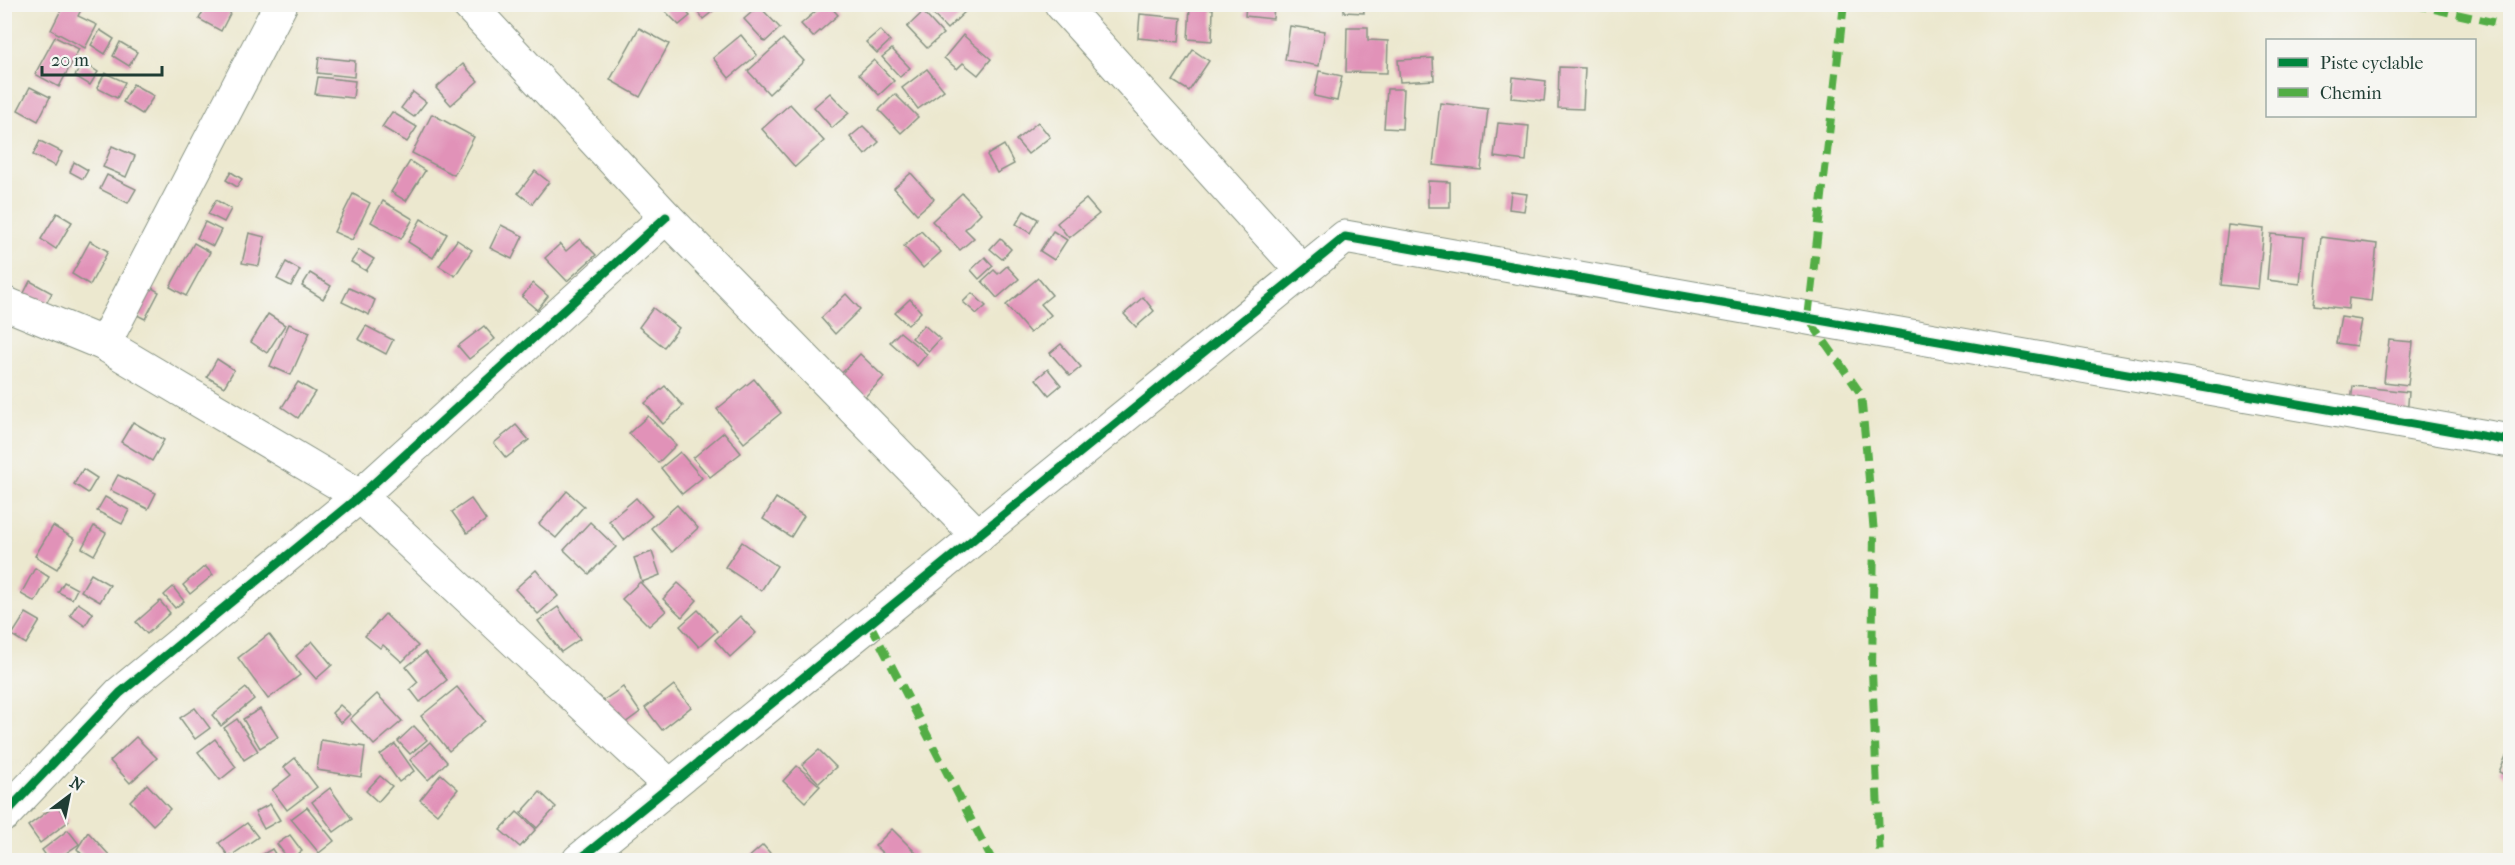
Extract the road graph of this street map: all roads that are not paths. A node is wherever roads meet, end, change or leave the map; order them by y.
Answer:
1 (281, 4) edge
2 (468, 4) edge
3 (1061, 4) edge
4 (666, 217) junction
5 (1303, 272) junction
6 (4, 303) edge
7 (104, 344) junction
8 (2511, 441) edge
9 (360, 496) junction
10 (978, 536) junction
11 (670, 786) junction
12 (4, 815) edge
13 (579, 861) edge

1 - 7 street
2 - 4 street
3 - 5 street
4 - 9 street
4 - 10 street
5 - 8 street
5 - 10 street
6 - 7 street
7 - 9 street
9 - 11 street
9 - 12 street
10 - 11 street
11 - 13 street

